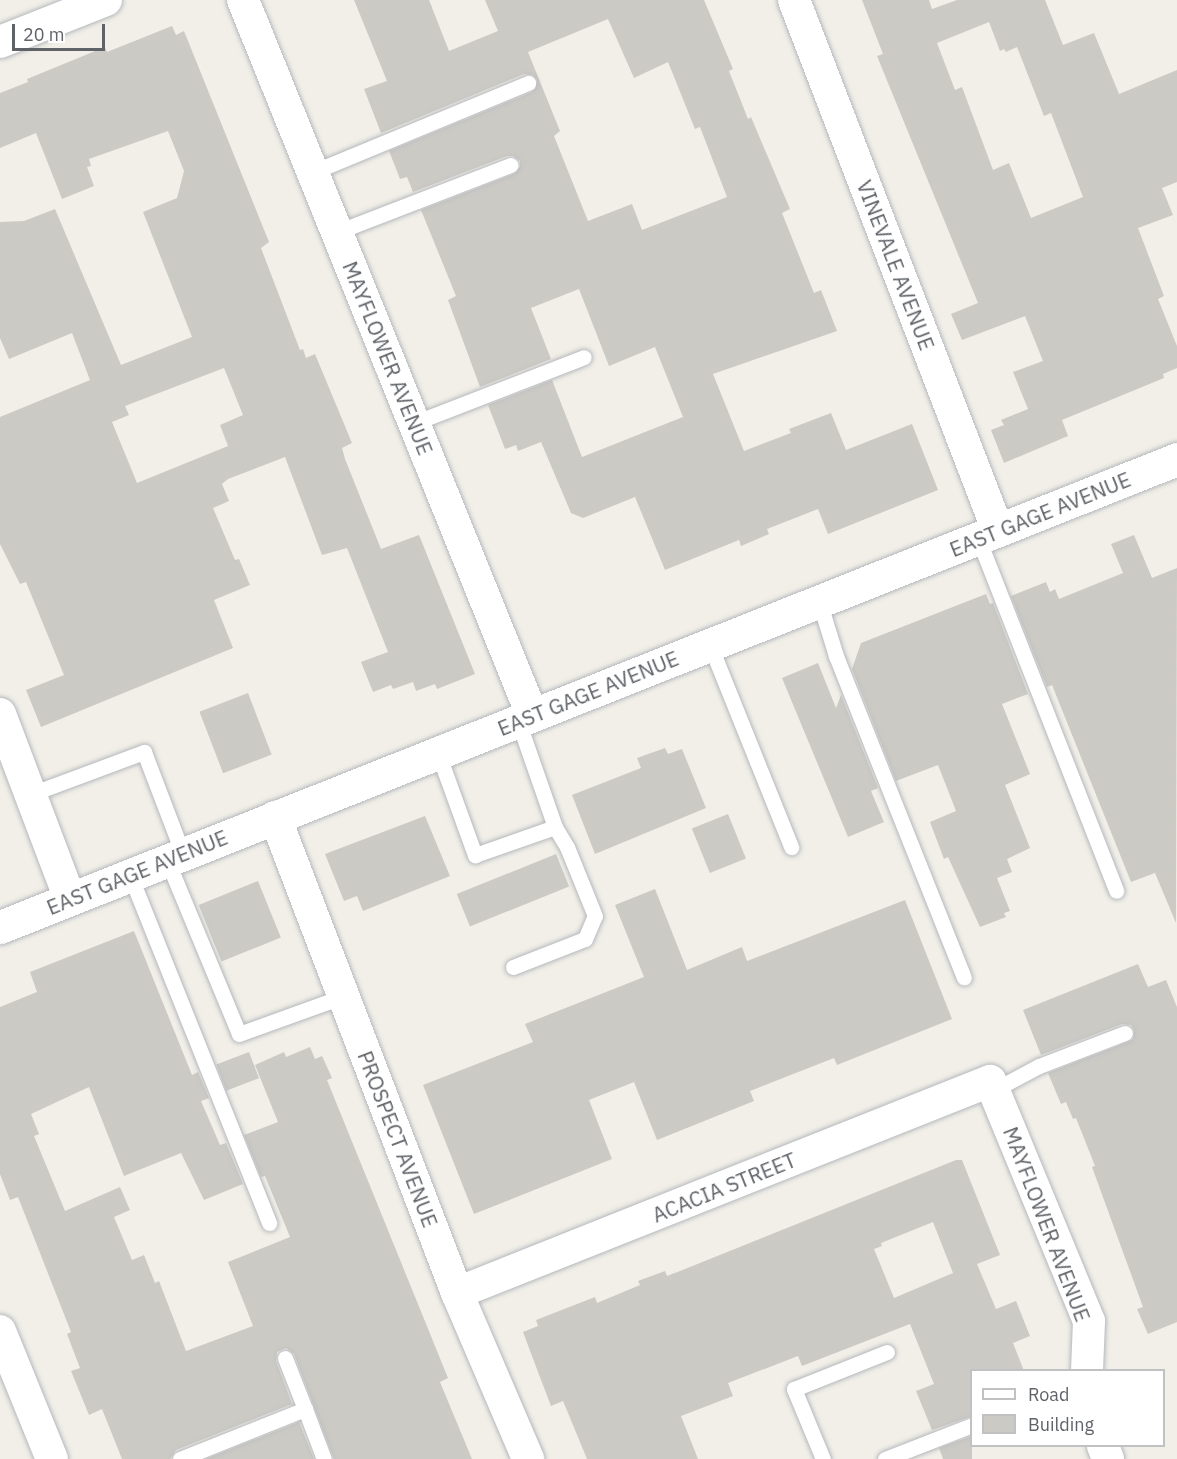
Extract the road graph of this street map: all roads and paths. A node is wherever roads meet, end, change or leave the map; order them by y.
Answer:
1 (106, 0) edge
2 (243, 0) edge
3 (794, 0) edge
4 (0, 42) edge
5 (528, 82) dead end
6 (511, 165) dead end
7 (313, 172) junction
8 (337, 232) junction
9 (584, 357) dead end
10 (414, 423) junction
11 (1177, 459) edge
12 (988, 534) junction
13 (819, 601) junction
14 (710, 645) junction
15 (525, 718) junction
16 (4, 734) edge
17 (438, 753) junction
18 (31, 794) junction
19 (275, 817) junction
20 (555, 826) junction
21 (791, 847) dead end
22 (175, 857) junction
23 (130, 875) junction
24 (1116, 891) dead end
25 (70, 899) junction
26 (0, 927) edge
27 (513, 967) dead end
28 (964, 977) dead end
29 (344, 996) junction
30 (1125, 1033) dead end
31 (992, 1085) junction
32 (268, 1223) dead end
33 (457, 1293) junction
34 (0, 1330) edge
35 (887, 1352) dead end
36 (285, 1358) dead end
37 (1087, 1369) edge
38 (305, 1410) junction
39 (970, 1426) edge
40 (52, 1459) edge
41 (180, 1459) edge
42 (324, 1459) edge
43 (528, 1459) edge
44 (823, 1459) edge
45 (885, 1459) edge

1 - 4 street
2 - 7 street, MAYFLOWER AVENUE
3 - 12 street, VINEVALE AVENUE
5 - 7 lane
6 - 8 lane
7 - 8 street, MAYFLOWER AVENUE
8 - 10 street, MAYFLOWER AVENUE
9 - 10 lane
10 - 15 street, MAYFLOWER AVENUE
11 - 12 main road, EAST GAGE AVENUE
12 - 13 main road, EAST GAGE AVENUE
12 - 24 lane
13 - 14 main road, EAST GAGE AVENUE
13 - 28 lane
14 - 15 main road, EAST GAGE AVENUE
14 - 21 lane
15 - 17 main road, EAST GAGE AVENUE
15 - 20 lane
16 - 18 street
17 - 19 main road, EAST GAGE AVENUE
17 - 20 lane
18 - 22 lane
18 - 25 street
19 - 22 main road, EAST GAGE AVENUE
19 - 29 street, PROSPECT AVENUE
20 - 27 lane
22 - 23 main road, EAST GAGE AVENUE
22 - 29 lane
23 - 25 main road, EAST GAGE AVENUE
23 - 32 lane
25 - 26 main road, EAST GAGE AVENUE
29 - 33 street, PROSPECT AVENUE
30 - 31 lane
31 - 33 street, ACACIA STREET
31 - 37 street, MAYFLOWER AVENUE
33 - 43 street, PROSPECT AVENUE
34 - 40 street
35 - 44 lane
36 - 38 lane
38 - 41 lane
38 - 42 lane
39 - 45 lane

